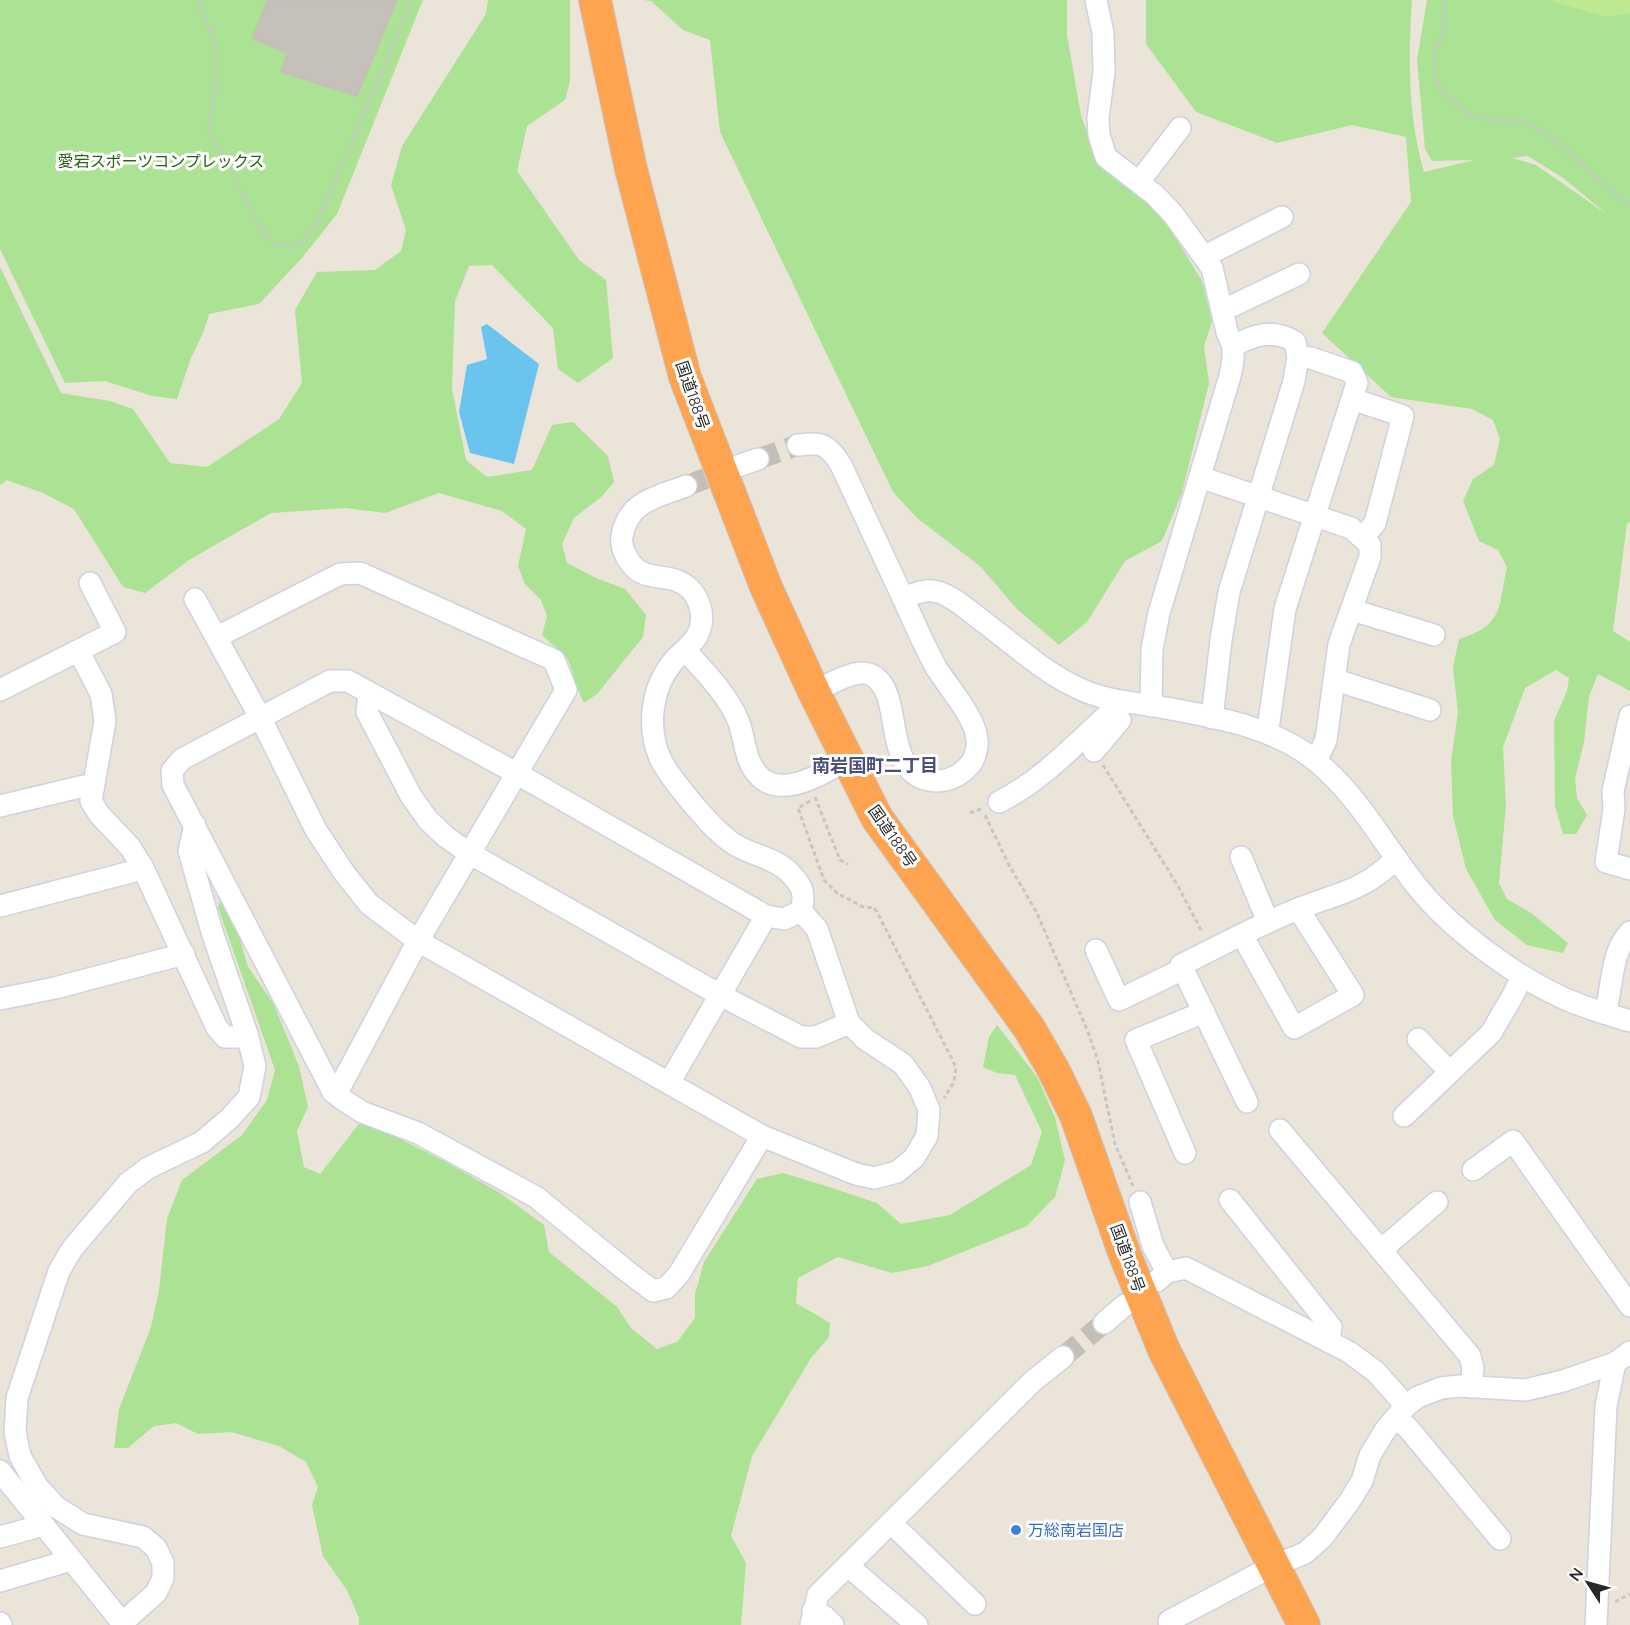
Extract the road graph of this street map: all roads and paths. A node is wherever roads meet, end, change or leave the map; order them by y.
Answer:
1 (199, 0) edge
2 (411, 0) edge
3 (596, 0) edge
4 (1096, 0) edge
5 (1444, 0) edge
6 (1180, 128) dead end
7 (1139, 182) junction
8 (1630, 206) edge
9 (1282, 217) dead end
10 (1205, 256) junction
11 (1299, 274) dead end
12 (1222, 307) junction
13 (1233, 346) junction
14 (1298, 357) junction
15 (1352, 399) junction
16 (798, 444) tunnel mouth
17 (758, 459) tunnel mouth
18 (738, 466) tunnel mouth
19 (1200, 477) junction
20 (686, 486) tunnel mouth
21 (1260, 497) junction
22 (1315, 515) junction
23 (1364, 537) junction
24 (90, 583) dead end
25 (903, 598) junction
26 (195, 599) dead end
27 (1352, 610) junction
28 (1434, 635) dead end
29 (217, 637) junction
30 (685, 651) junction
31 (79, 652) junction
32 (1334, 682) junction
33 (0, 690) edge
34 (814, 692) junction
35 (369, 693) junction
36 (1115, 705) junction
37 (1151, 706) junction
38 (1430, 710) dead end
39 (1630, 716) edge
40 (1212, 718) junction
41 (261, 719) junction
42 (1265, 731) junction
43 (1094, 751) joint
44 (848, 760) junction
45 (1316, 761) junction
46 (516, 773) junction
47 (93, 787) junction
48 (812, 789) junction
49 (990, 805) joint
50 (0, 806) edge
51 (195, 825) junction
52 (470, 853) junction
53 (1241, 857) dead end
54 (1396, 858) junction
55 (848, 864) dead end
56 (142, 867) junction
57 (1630, 869) edge
58 (0, 906) edge
59 (1300, 908) junction
60 (801, 911) junction
61 (766, 916) junction
62 (1268, 922) junction
63 (1630, 932) edge
64 (1242, 935) junction
65 (418, 941) junction
66 (1096, 950) dead end
67 (1211, 950) junction
68 (184, 954) junction
69 (1183, 969) junction
70 (1522, 977) junction
71 (720, 995) junction
72 (0, 999) edge
73 (1204, 1012) junction
74 (1605, 1013) junction
75 (1630, 1021) edge
76 (849, 1023) junction
77 (247, 1035) junction
78 (1418, 1039) dead end
79 (1450, 1072) junction
80 (669, 1083) junction
81 (333, 1092) junction
82 (1247, 1101) dead end
83 (929, 1110) junction
84 (1404, 1116) dead end
85 (1280, 1130) dead end
86 (762, 1136) junction
87 (1185, 1153) dead end
88 (1473, 1170) dead end
89 (1230, 1200) dead end
90 (1140, 1202) joint
91 (1437, 1202) dead end
92 (1381, 1250) junction
93 (1125, 1305) dead end
94 (1630, 1306) edge
95 (1104, 1323) tunnel mouth
96 (1329, 1342) junction
97 (1063, 1357) tunnel mouth
98 (1622, 1358) edge
99 (1471, 1387) junction
100 (1401, 1412) junction
101 (0, 1471) edge
102 (41, 1522) junction
103 (891, 1522) junction
104 (0, 1537) edge
105 (1500, 1539) dead end
106 (69, 1557) junction
107 (848, 1566) junction
108 (1273, 1566) junction
109 (0, 1581) edge
110 (975, 1604) dead end
111 (812, 1618) edge
112 (1169, 1621) dead end
113 (123, 1624) edge
114 (833, 1625) edge
115 (917, 1625) edge
116 (1304, 1625) edge
117 (1596, 1625) edge

1 - 2 path
3 - 34 highway, 国道188号
4 - 7 street
5 - 8 path
6 - 7 street
7 - 10 street
9 - 10 street
10 - 12 street
11 - 12 street
12 - 13 street
13 - 14 street
13 - 19 street
14 - 15 street
14 - 21 street
15 - 22 street
15 - 23 street
16 - 25 street
17 - 18 street
19 - 21 street
19 - 37 street
20 - 30 street
21 - 22 street
21 - 40 street
22 - 23 street
22 - 42 street
23 - 27 street
24 - 31 street
25 - 34 street
25 - 36 street
26 - 29 street
27 - 28 street
27 - 32 street
29 - 41 street
29 - 46 street
30 - 48 street
30 - 60 street
31 - 33 street
31 - 47 street
32 - 38 street
32 - 45 street
34 - 44 highway, 国道188号
35 - 41 street
35 - 46 street
35 - 52 street
36 - 37 street
36 - 43 street
36 - 49 street
37 - 40 street
39 - 57 street
40 - 42 street
41 - 51 street
41 - 65 street
42 - 45 street
43 - 67 path
44 - 48 street
44 - 108 highway, 国道188号
45 - 54 street
46 - 52 street
46 - 61 street
47 - 50 street
47 - 56 street
48 - 55 path
48 - 83 path
49 - 90 path
51 - 77 street
51 - 81 street
52 - 65 street
52 - 71 street
53 - 62 street
54 - 59 street
54 - 70 street
56 - 58 street
56 - 68 street
59 - 62 street
59 - 64 street
60 - 61 street
60 - 76 street
61 - 71 street
62 - 64 street
63 - 74 street
64 - 67 street
65 - 80 street
65 - 81 street
66 - 69 street
67 - 69 street
68 - 72 street
68 - 77 street
69 - 73 street
70 - 74 street
70 - 79 street
71 - 76 street
71 - 80 street
73 - 82 street
73 - 87 street
74 - 75 street
76 - 83 street
77 - 113 street
78 - 79 street
79 - 84 street
80 - 86 street
81 - 86 street
83 - 86 street
85 - 92 street
88 - 94 street
89 - 96 street
90 - 96 street
91 - 92 street
92 - 99 street
93 - 95 street
96 - 100 street
97 - 103 street
98 - 99 street
98 - 117 street
99 - 100 street
100 - 105 street
100 - 108 street
101 - 102 street
102 - 104 street
102 - 106 street
103 - 107 street
103 - 110 street
106 - 109 street
106 - 113 street
107 - 111 street
107 - 115 street
108 - 112 street
108 - 116 highway, 国道188号
111 - 114 street

